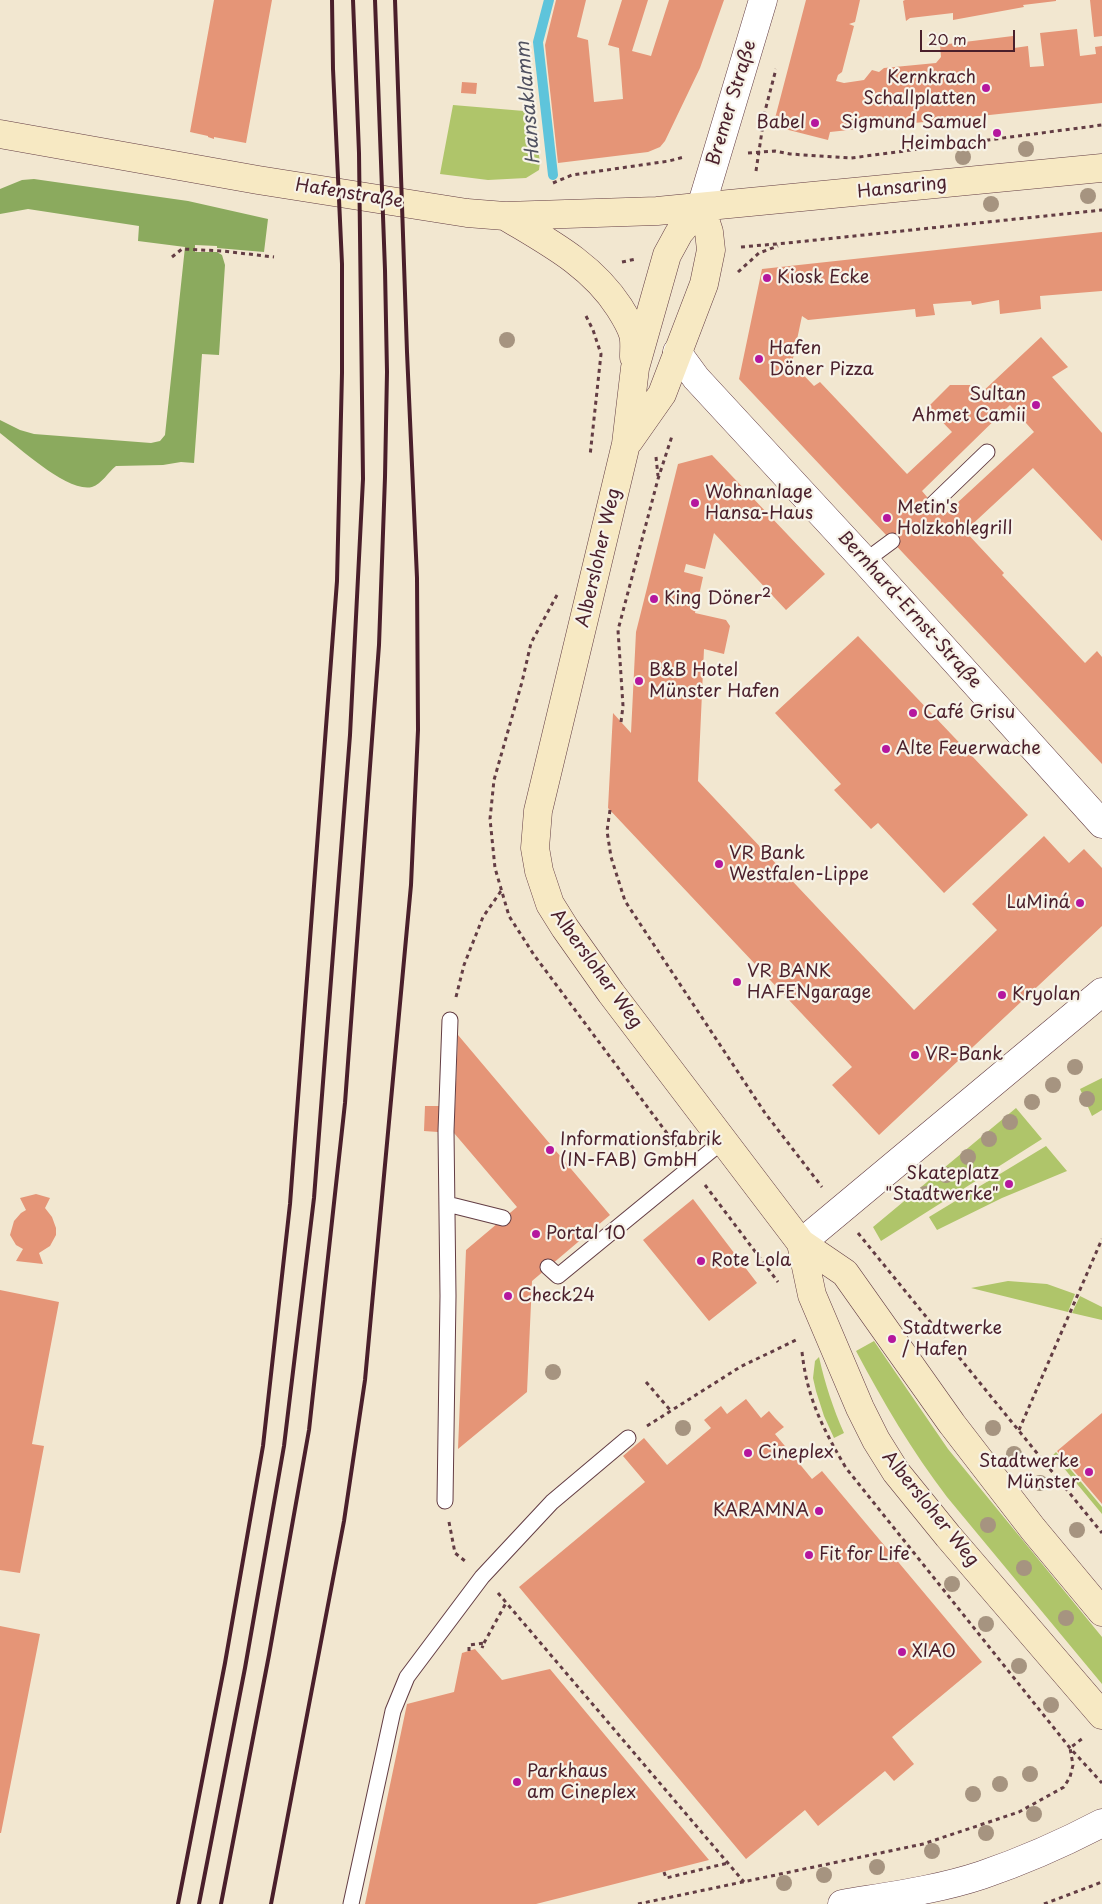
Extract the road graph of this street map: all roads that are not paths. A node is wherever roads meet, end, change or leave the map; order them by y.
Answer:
1 (763, 0) edge
2 (0, 134) edge
3 (1102, 168) edge
4 (701, 207) junction
5 (505, 216) junction
6 (677, 352) junction
7 (635, 368) junction
8 (626, 444) junction
9 (987, 452) dead end
10 (933, 504) dead end
11 (892, 541) dead end
12 (865, 561) junction
13 (1102, 824) edge
14 (1102, 992) edge
15 (450, 1020) road end
16 (724, 1140) junction
17 (447, 1204) junction
18 (503, 1218) dead end
19 (801, 1243) junction
20 (548, 1268) dead end
21 (628, 1438) road end
22 (445, 1501) road end
23 (1102, 1612) edge
24 (1102, 1715) edge
25 (1102, 1823) edge
26 (351, 1904) edge
27 (842, 1904) edge

1 - 4 street, Bremer Straße
2 - 5 main road, Hafenstraße
3 - 4 main road, Hansaring
4 - 5 main road, Hafenstraße
4 - 6 main road, Albersloher Weg
4 - 7 main road, Albersloher Weg
5 - 7 main road
6 - 8 main road, Albersloher Weg
6 - 12 street, Bernhard-Ernst-Straße
7 - 8 main road, Albersloher Weg
8 - 16 main road, Albersloher Weg
9 - 10 lane
11 - 12 lane
12 - 13 street, Bernhard-Ernst-Straße
14 - 19 street
15 - 17 lane
16 - 19 main road, Albersloher Weg
16 - 20 lane
17 - 18 lane
17 - 22 lane
19 - 23 main road, Albersloher Weg
19 - 24 main road, Albersloher Weg
21 - 26 lane
25 - 27 street

